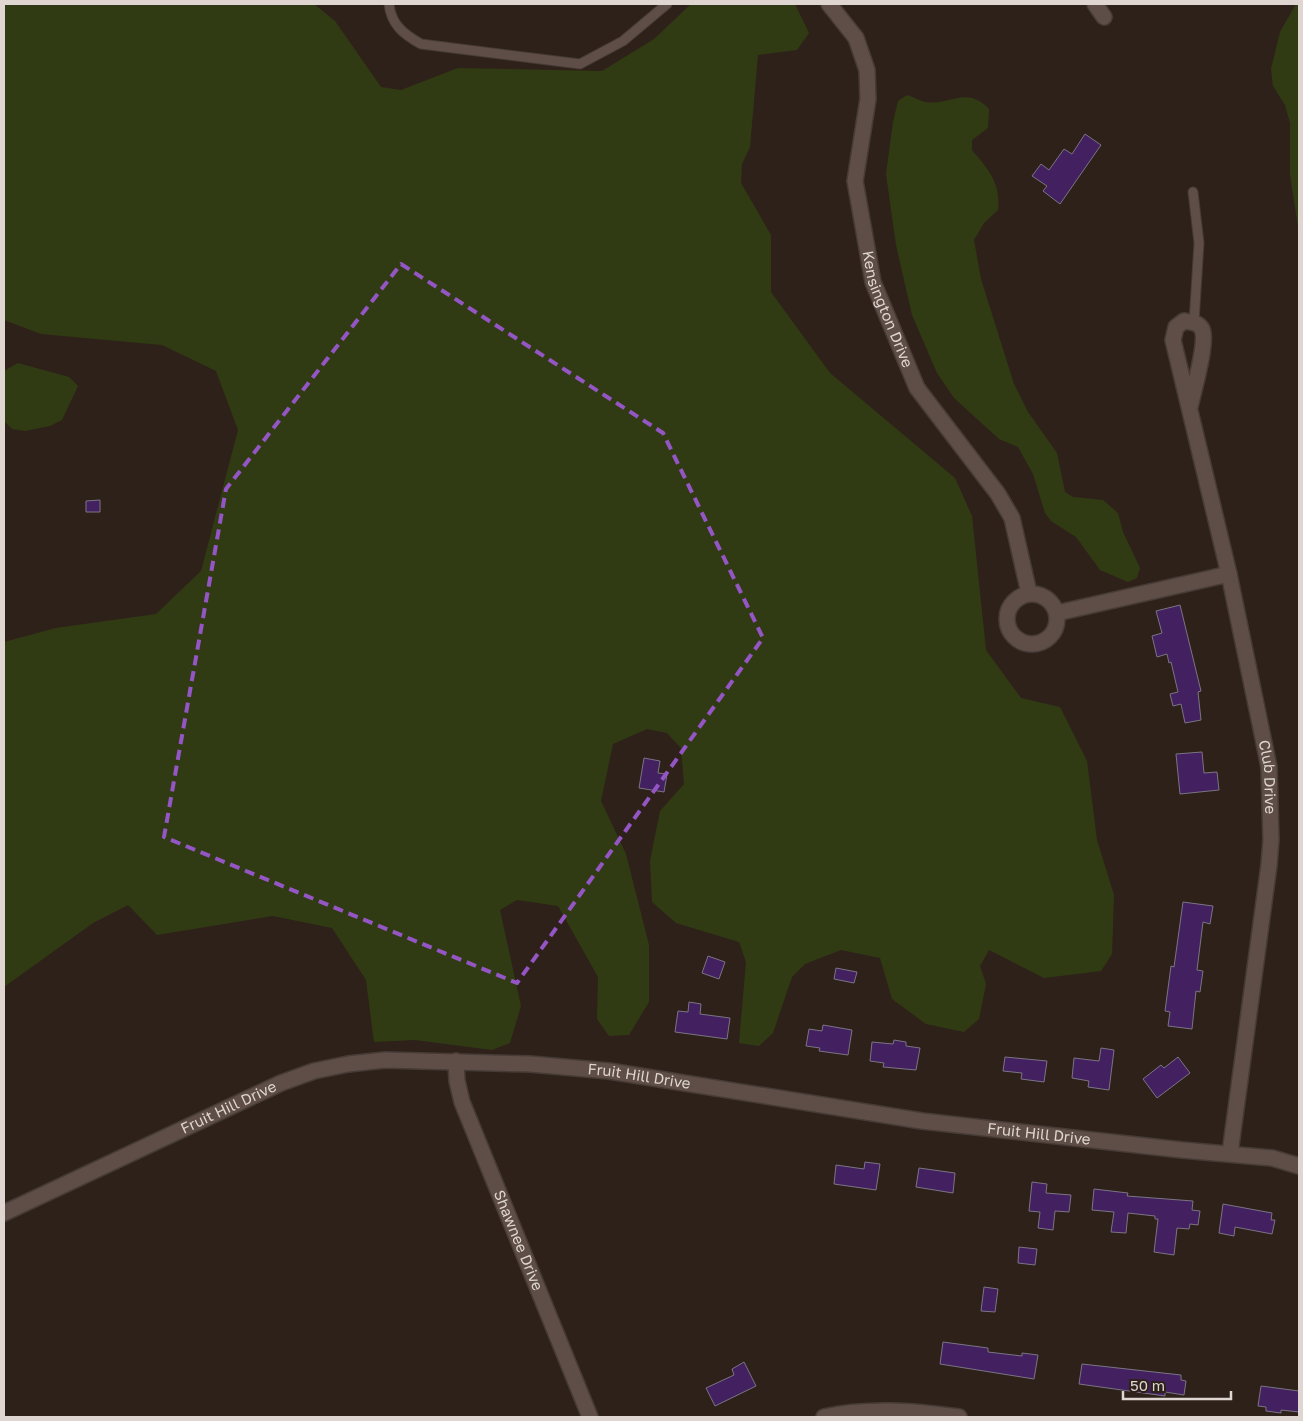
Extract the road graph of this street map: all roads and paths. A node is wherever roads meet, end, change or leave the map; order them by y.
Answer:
1 (389, 4) edge
2 (667, 4) edge
3 (829, 4) edge
4 (1095, 4) edge
5 (1104, 17) dead end
6 (1193, 192) dead end
7 (1194, 322) junction
8 (1190, 408) junction
9 (1229, 574) junction
10 (1029, 594) junction
11 (1057, 613) junction
12 (456, 1060) junction
13 (1230, 1153) junction
14 (1299, 1166) edge
15 (4, 1213) edge
16 (590, 1417) edge
17 (824, 1417) edge
18 (959, 1417) edge

1 - 2 lane
3 - 10 street, Kensington Drive
4 - 5 street
6 - 7 lane
7 - 8 street, Club Drive
7 - 8 street, Club Drive
8 - 9 street, Club Drive
9 - 11 street
9 - 13 street, Club Drive
10 - 11 street
10 - 11 street
12 - 13 street, Fruit Hill Drive
12 - 15 street, Fruit Hill Drive
12 - 16 street, Shawnee Drive
13 - 14 street, Fruit Hill Drive
17 - 18 street

